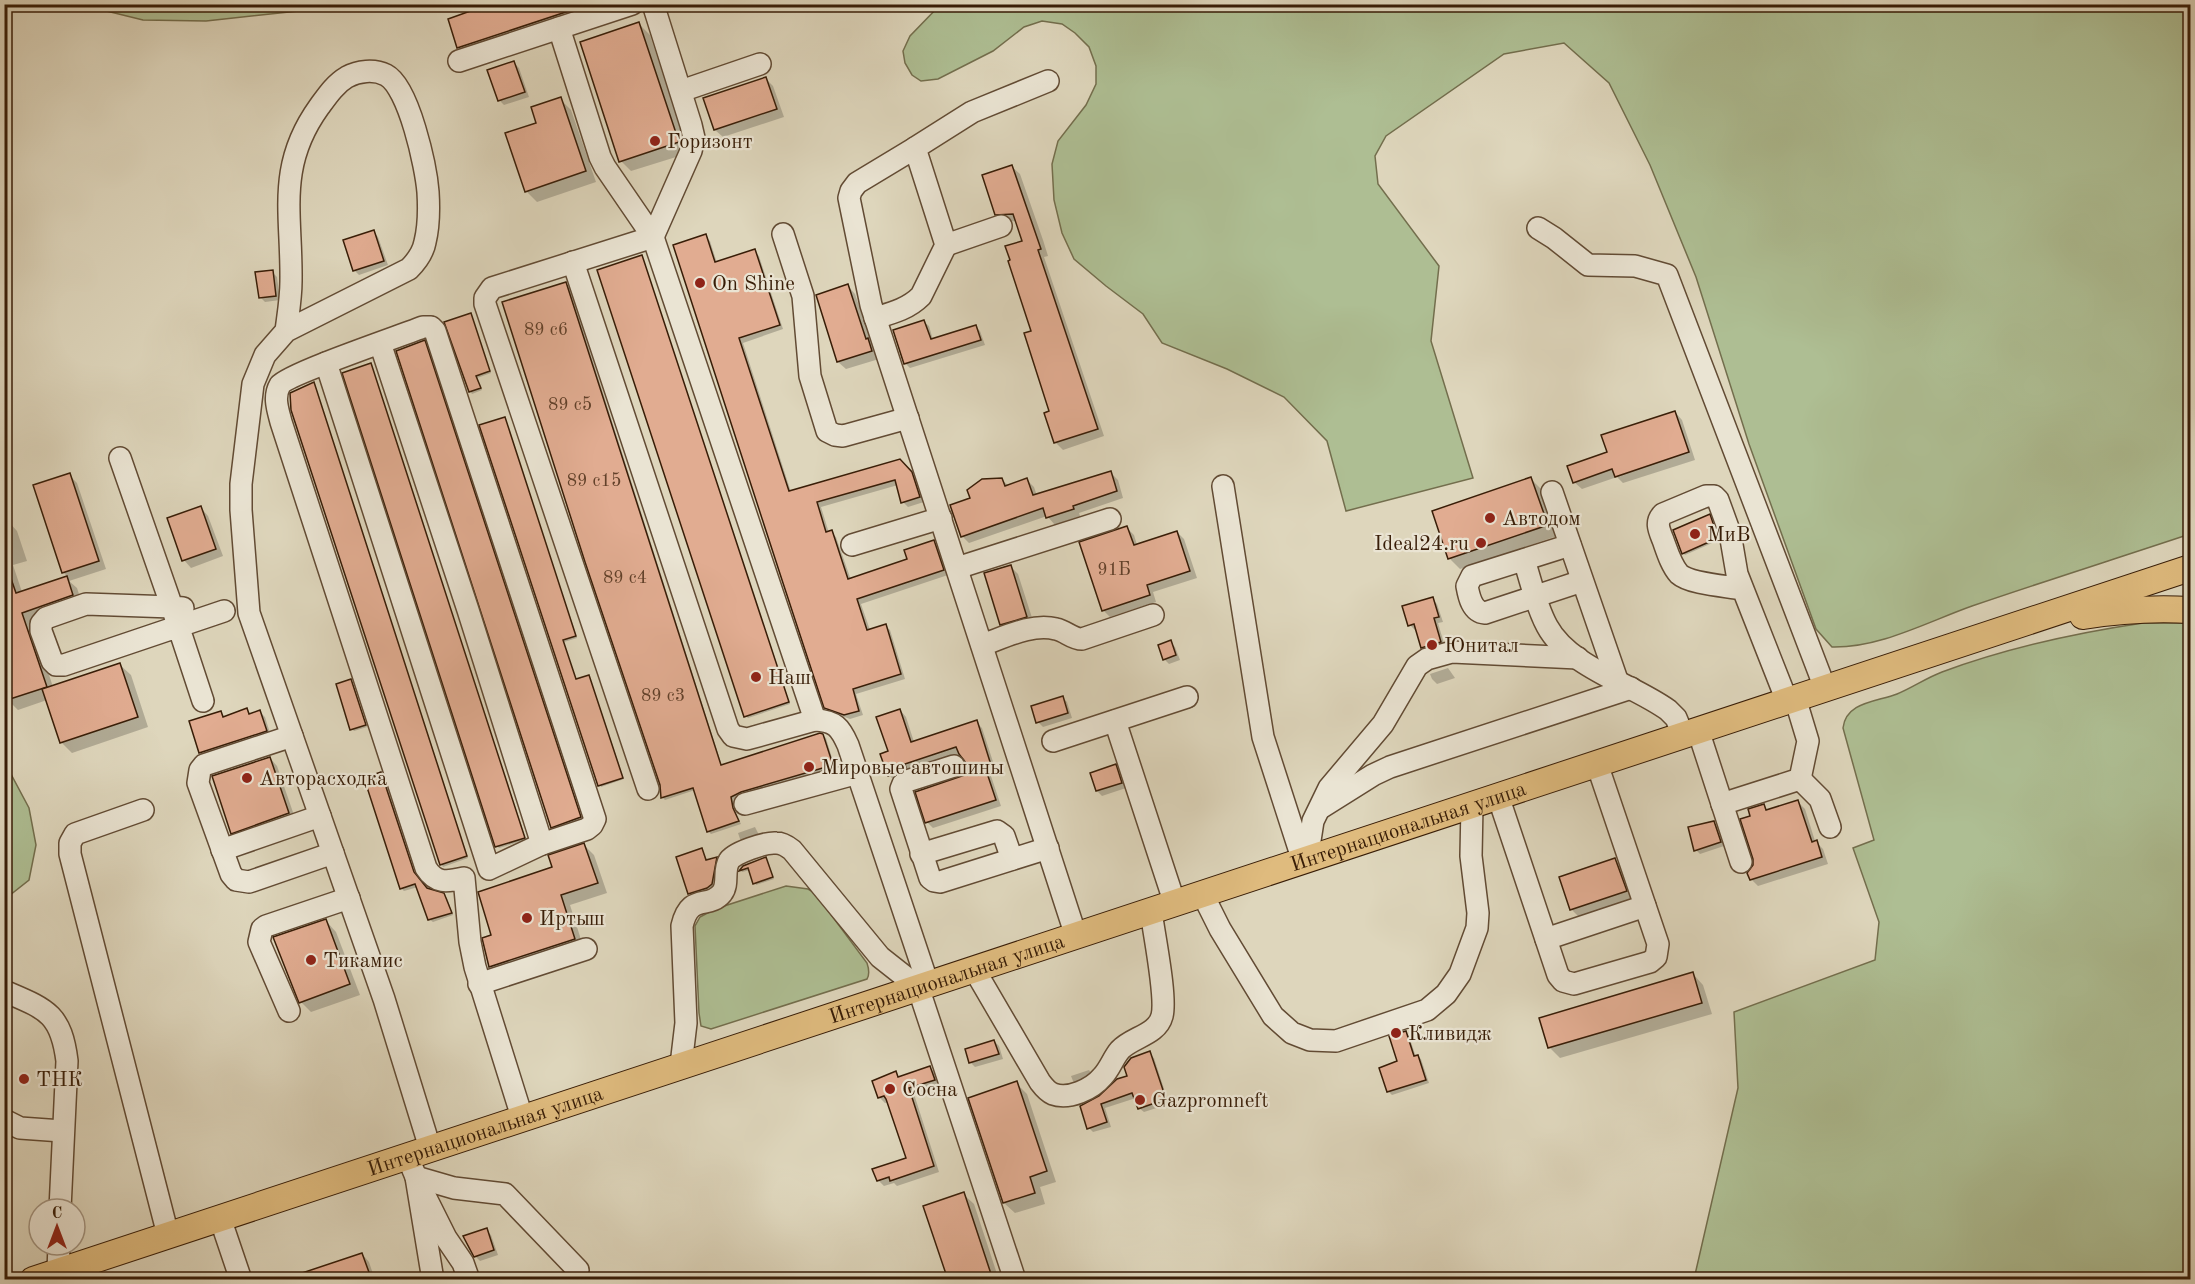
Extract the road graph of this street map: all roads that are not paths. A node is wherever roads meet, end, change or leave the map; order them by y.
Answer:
1 (632, 4) edge
2 (653, 4) edge
3 (559, 28) junction
4 (459, 61) dead end
5 (760, 64) dead end
6 (1048, 81) dead end
7 (681, 91) junction
8 (915, 148) junction
9 (1001, 226) dead end
10 (1538, 228) dead end
11 (783, 234) dead end
12 (653, 237) junction
13 (946, 245) junction
14 (573, 262) junction
15 (875, 318) junction
16 (286, 331) junction
17 (380, 343) junction
18 (326, 363) junction
19 (257, 371) junction
20 (281, 383) junction
21 (908, 418) junction
22 (120, 458) dead end
23 (1223, 486) dead end
24 (1551, 492) dead end
25 (941, 518) junction
26 (1110, 519) dead end
27 (852, 545) dead end
28 (1569, 545) junction
29 (1524, 560) junction
30 (957, 568) junction
31 (2190, 568) edge
32 (1582, 581) junction
33 (1743, 589) junction
34 (1536, 597) junction
35 (2190, 610) edge
36 (249, 613) junction
37 (1153, 615) dead end
38 (175, 617) junction
39 (982, 645) junction
40 (1578, 658) junction
41 (1860, 677) junction
42 (1624, 684) junction
43 (1825, 688) junction
44 (1187, 697) dead end
45 (1791, 700) junction
46 (203, 701) dead end
47 (815, 720) junction
48 (1115, 721) junction
49 (1691, 733) junction
50 (292, 736) junction
51 (1053, 741) dead end
52 (1597, 764) junction
53 (954, 766) dead end
54 (858, 773) junction
55 (1800, 779) junction
56 (648, 789) dead end
57 (1498, 796) junction
58 (744, 804) dead end
59 (1722, 804) junction
60 (1472, 805) junction
61 (1318, 809) junction
62 (143, 810) dead end
63 (320, 816) junction
64 (1830, 827) dead end
65 (542, 844) junction
66 (1048, 848) junction
67 (222, 850) junction
68 (333, 853) junction
69 (921, 854) junction
70 (1012, 859) junction
71 (1305, 860) junction
72 (1741, 862) dead end
73 (489, 869) junction
74 (464, 878) junction
75 (1203, 895) junction
76 (349, 897) junction
77 (1175, 904) junction
78 (1645, 906) junction
79 (1151, 911) junction
80 (1076, 936) junction
81 (1546, 939) junction
82 (586, 949) dead end
83 (974, 969) junction
84 (479, 984) junction
85 (923, 986) junction
86 (4, 991) edge
87 (289, 1011) dead end
88 (681, 1065) junction
89 (522, 1117) junction
90 (4, 1120) edge
91 (62, 1131) junction
92 (418, 1160) junction
93 (60, 1197) edge
94 (220, 1218) junction
95 (168, 1235) junction
96 (59, 1257) edge
97 (578, 1270) dead end
98 (58, 1271) junction
99 (33, 1280) edge
100 (241, 1280) edge
101 (433, 1280) edge
102 (469, 1280) edge
103 (1015, 1280) edge

1 - 3 lane
2 - 7 lane
3 - 4 lane
3 - 12 lane
5 - 7 lane
6 - 8 lane
7 - 12 lane
8 - 13 lane
8 - 15 lane
9 - 13 lane
10 - 43 lane
11 - 21 lane
12 - 14 lane
12 - 47 lane
13 - 15 lane
14 - 47 lane
14 - 56 lane
15 - 21 lane
16 - 16 lane
16 - 19 lane
17 - 18 lane
17 - 65 lane
17 - 65 lane
18 - 20 lane
18 - 73 lane
19 - 20 lane
19 - 36 lane
20 - 74 lane
21 - 25 lane
22 - 38 lane
23 - 71 lane
24 - 28 lane
25 - 27 lane
25 - 30 lane
26 - 30 lane
28 - 29 lane
28 - 32 lane
29 - 34 lane
29 - 34 lane
30 - 39 lane
31 - 41 main road
32 - 34 lane
32 - 42 lane
33 - 33 lane
33 - 45 lane
34 - 40 lane
35 - 41 main road
36 - 38 lane
36 - 50 lane
37 - 39 lane
38 - 38 lane
38 - 46 lane
39 - 66 lane
40 - 42 lane
40 - 61 lane
41 - 43 main road, Интернациональная улица
42 - 49 lane
42 - 61 lane
43 - 45 main road, Интернациональная улица
44 - 48 lane
45 - 49 main road, Интернациональная улица
45 - 55 lane
47 - 54 lane
48 - 51 lane
48 - 77 lane
49 - 52 main road, Интернациональная улица
49 - 59 lane
50 - 63 lane
50 - 67 lane
52 - 57 main road, Интернациональная улица
52 - 78 lane
53 - 69 lane
54 - 58 lane
54 - 85 lane
55 - 59 lane
55 - 64 lane
57 - 60 main road, Интернациональная улица
57 - 81 lane
59 - 72 lane
60 - 71 main road, Интернациональная улица
60 - 75 lane
61 - 71 lane
62 - 95 lane
63 - 67 lane
63 - 68 lane
65 - 73 lane
66 - 70 lane
66 - 80 lane
67 - 68 lane
68 - 76 lane
69 - 70 lane
69 - 70 lane
71 - 75 main road, Интернациональная улица
73 - 74 lane
74 - 84 lane
75 - 77 main road, Интернациональная улица
76 - 87 lane
76 - 92 lane
77 - 79 main road, Интернациональная улица
78 - 81 lane
78 - 81 lane
79 - 80 main road, Интернациональная улица
79 - 83 lane
80 - 83 main road, Интернациональная улица
82 - 84 lane
83 - 85 main road, Интернациональная улица
84 - 89 lane
85 - 88 main road, Интернациональная улица
85 - 88 lane
85 - 103 lane
86 - 91 lane
88 - 89 main road, Интернациональная улица
89 - 92 main road, Интернациональная улица
90 - 91 lane
91 - 93 lane
92 - 94 main road, Интернациональная улица
92 - 97 lane
92 - 101 lane
92 - 102 lane
94 - 95 main road, Интернациональная улица
94 - 100 lane
95 - 98 main road, Интернациональная улица
96 - 98 lane
98 - 99 main road, Интернациональная улица

